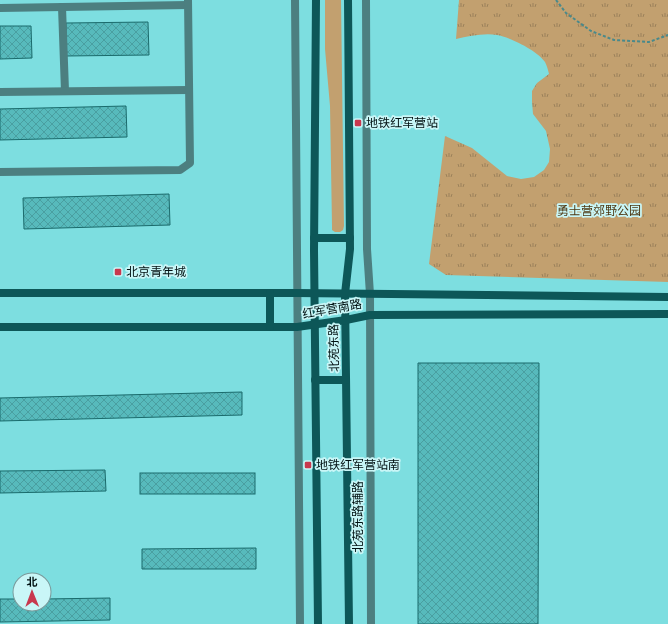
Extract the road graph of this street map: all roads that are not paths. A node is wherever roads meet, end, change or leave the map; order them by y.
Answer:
1 (295, 0) edge
2 (316, 0) edge
3 (348, 0) edge
4 (366, 0) edge
5 (188, 3) edge
6 (62, 7) junction
7 (0, 8) edge
8 (189, 90) junction
9 (65, 91) junction
10 (0, 92) edge
11 (0, 172) edge
12 (314, 238) junction
13 (350, 238) junction
14 (0, 292) edge
15 (270, 293) junction
16 (296, 293) junction
17 (314, 294) junction
18 (345, 294) junction
19 (370, 294) junction
20 (668, 297) edge
21 (668, 314) edge
22 (370, 315) junction
23 (346, 320) junction
24 (315, 324) junction
25 (0, 327) edge
26 (270, 327) junction
27 (297, 327) junction
28 (315, 380) junction
29 (346, 380) junction
30 (300, 624) edge
31 (318, 624) edge
32 (349, 624) edge
33 (371, 624) edge

1 - 16 street
2 - 12 main road, 北苑东路
3 - 13 main road, 北苑东路
4 - 19 street, 北苑东路辅路
5 - 6 street
5 - 8 street
6 - 7 street
6 - 9 street
8 - 9 street
8 - 11 street
9 - 10 street
12 - 13 main road
12 - 17 main road, 北苑东路
13 - 18 main road, 北苑东路
14 - 15 main road, 红军营南路
15 - 16 main road, 红军营南路
15 - 26 main road
16 - 17 main road, 红军营南路
16 - 27 street
17 - 18 main road, 红军营南路
17 - 24 main road, 北苑东路
18 - 19 main road, 红军营南路
18 - 23 main road, 北苑东路
19 - 20 main road, 红军营南路
19 - 22 street, 北苑东路辅路
21 - 22 main road, 红军营南路
22 - 23 main road, 红军营南路
22 - 33 street, 北苑东路辅路
23 - 24 main road, 红军营南路
23 - 29 main road, 北苑东路
24 - 27 main road, 红军营南路
24 - 28 main road, 北苑东路
25 - 26 main road, 红军营南路
26 - 27 main road, 红军营南路
27 - 30 street
28 - 29 main road
28 - 31 main road, 北苑东路
29 - 32 main road, 北苑东路

